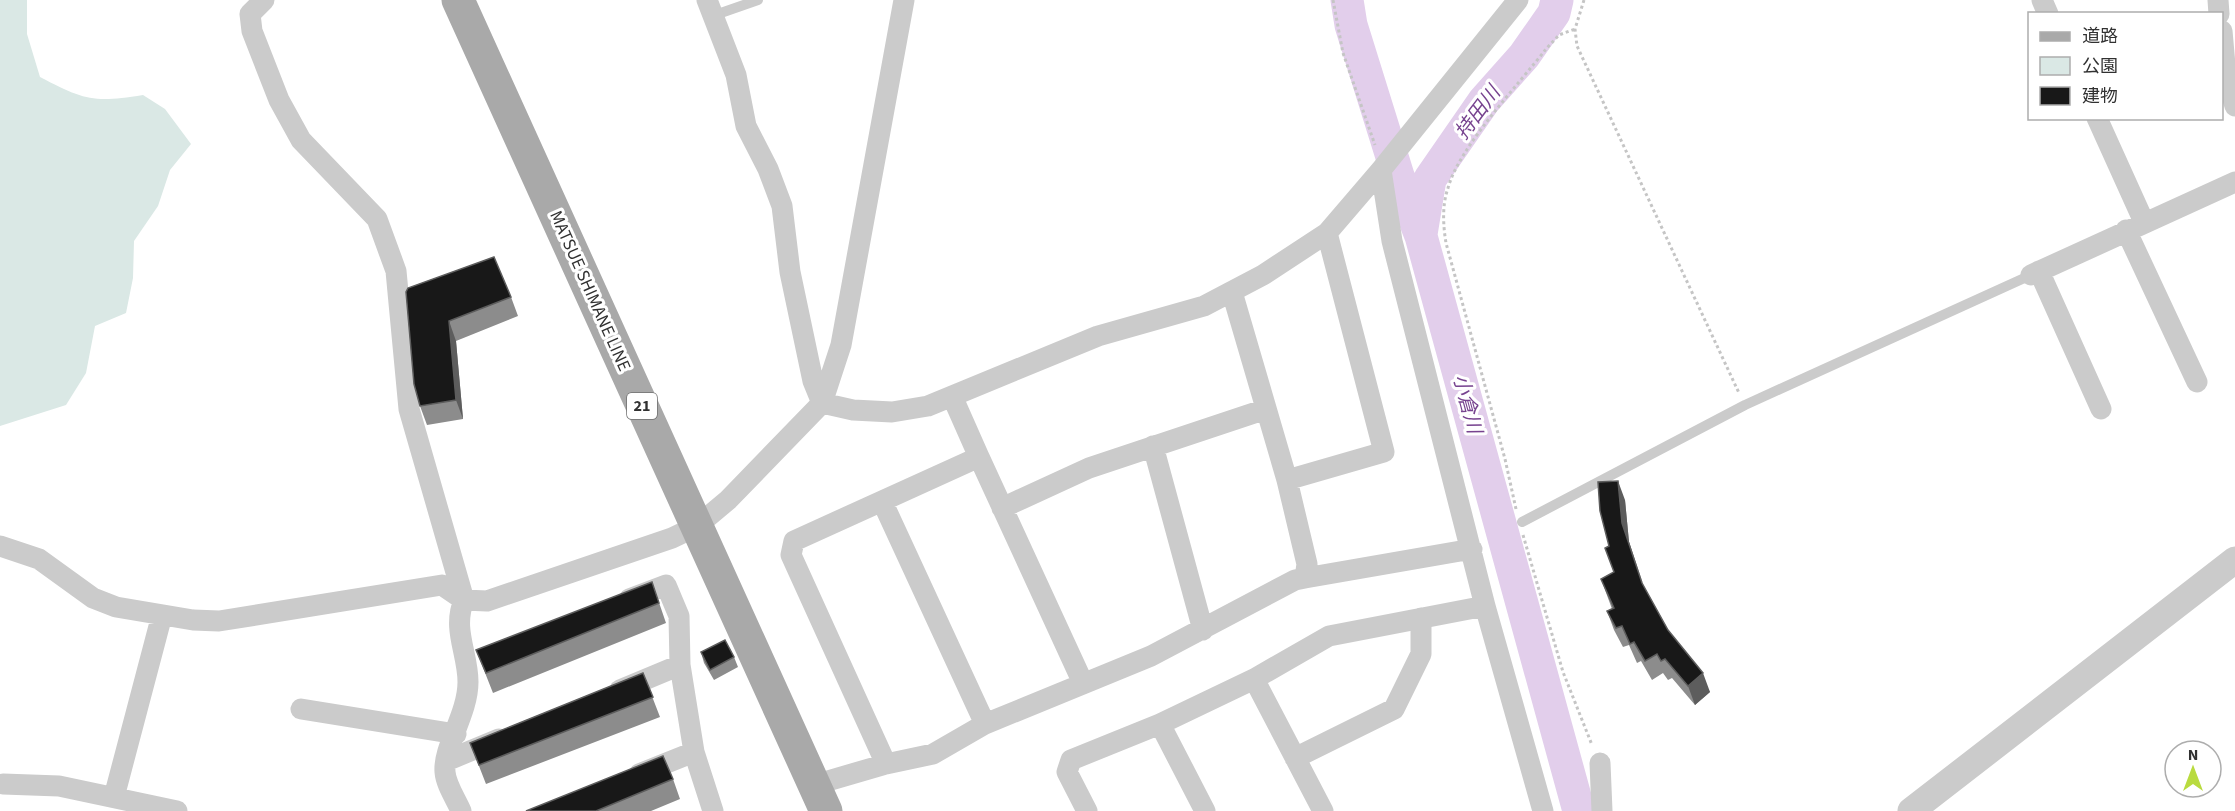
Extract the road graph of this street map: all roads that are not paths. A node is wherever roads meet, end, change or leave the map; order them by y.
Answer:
1 (264, 0) edge
2 (458, 0) edge
3 (758, 0) edge
4 (904, 0) edge
5 (1518, 0) edge
6 (711, 7) edge
7 (2223, 43) edge
8 (2235, 106) edge
9 (2098, 120) edge
10 (1383, 168) junction
11 (2235, 182) edge
12 (2135, 226) junction
13 (1327, 233) junction
14 (2035, 273) junction
15 (1232, 292) junction
16 (2197, 382) dead end
17 (952, 396) junction
18 (822, 403) junction
19 (1266, 409) junction
20 (2101, 409) dead end
21 (1153, 446) junction
22 (979, 457) junction
23 (1287, 480) junction
24 (882, 501) junction
25 (1002, 508) junction
26 (1522, 522) road end
27 (697, 526) junction
28 (0, 546) edge
29 (1472, 549) junction
30 (2235, 560) edge
31 (1305, 578) junction
32 (464, 600) junction
33 (613, 606) edge
34 (1485, 606) junction
35 (162, 615) junction
36 (1421, 618) junction
37 (1203, 630) junction
38 (486, 655) edge
39 (465, 663) junction
40 (681, 665) junction
41 (1254, 679) junction
42 (1083, 683) junction
43 (606, 696) edge
44 (301, 708) dead end
45 (985, 724) junction
46 (1160, 724) junction
47 (520, 731) edge
48 (456, 734) junction
49 (694, 752) junction
50 (1295, 758) junction
51 (446, 761) junction
52 (1600, 763) road end
53 (886, 764) junction
54 (621, 782) edge
55 (3, 784) dead end
56 (114, 797) junction
57 (820, 798) edge
58 (1539, 810) edge
59 (177, 811) edge
60 (461, 811) edge
61 (713, 811) edge
62 (1087, 811) edge
63 (1205, 811) edge
64 (1323, 811) edge
65 (1602, 811) edge
66 (1911, 811) edge

1 - 32 street
2 - 27 main road, MATSUE SHIMANE LINE / 21
3 - 6 lane
4 - 18 street
5 - 10 street
6 - 18 street
7 - 8 street
9 - 12 street
10 - 13 street
10 - 29 street
11 - 12 street
12 - 14 street
12 - 16 street
13 - 15 street
13 - 23 street
14 - 20 street
14 - 26 lane
15 - 17 street
15 - 19 street
17 - 18 street
17 - 22 street
18 - 27 street
19 - 21 street
19 - 23 street
21 - 25 street
21 - 37 street
22 - 24 street
22 - 25 street
23 - 31 street
24 - 45 street
24 - 53 street
25 - 42 street
27 - 32 street
27 - 57 main road, MATSUE SHIMANE LINE / 21
28 - 35 street
29 - 31 street
29 - 34 street
30 - 66 street
31 - 37 street
32 - 35 street
32 - 39 street
33 - 40 street
34 - 36 street
34 - 58 street
35 - 56 street
36 - 41 street
36 - 50 street
37 - 42 street
38 - 39 street
39 - 48 street
40 - 43 street
40 - 49 street
41 - 46 street
41 - 50 street
42 - 45 street
44 - 48 street
45 - 53 street
46 - 62 street
46 - 63 street
47 - 51 street
48 - 51 street
49 - 54 street
49 - 61 street
50 - 64 street
51 - 60 street
52 - 65 street
53 - 57 street
55 - 56 street
56 - 59 street

